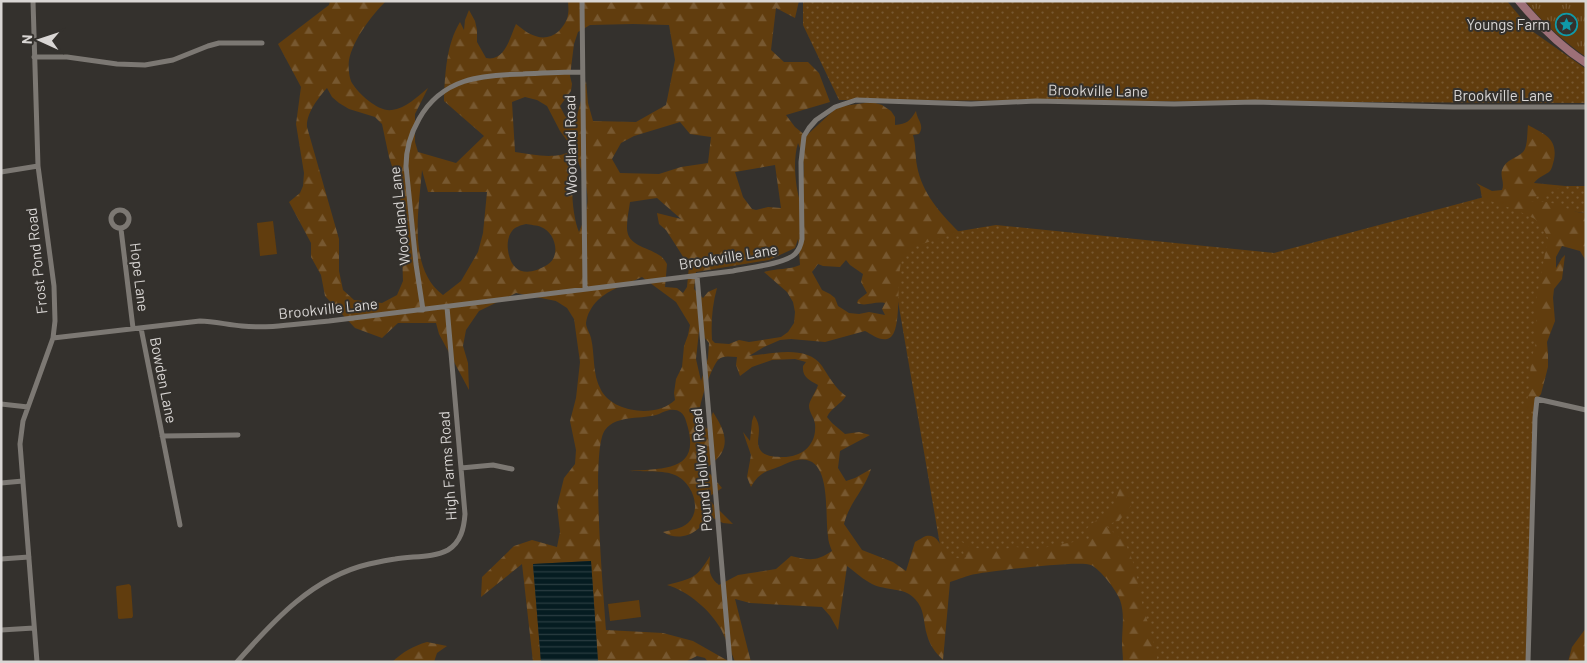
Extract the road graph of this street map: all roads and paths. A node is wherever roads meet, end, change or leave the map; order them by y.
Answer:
1 (33, 1) edge
2 (582, 1) edge
3 (1519, 1) edge
4 (262, 43) dead end
5 (34, 57) junction
6 (1586, 63) edge
7 (581, 72) junction
8 (1586, 106) edge
9 (38, 166) junction
10 (1, 172) edge
11 (121, 229) dead end
12 (697, 276) junction
13 (585, 289) junction
14 (447, 307) junction
15 (423, 310) junction
16 (134, 328) junction
17 (141, 328) junction
18 (53, 338) junction
19 (1, 404) edge
20 (28, 407) junction
21 (1586, 410) edge
22 (238, 435) dead end
23 (162, 436) junction
24 (461, 468) junction
25 (512, 469) dead end
26 (23, 481) junction
27 (1, 483) edge
28 (180, 525) dead end
29 (29, 557) junction
30 (1, 559) edge
31 (34, 628) junction
32 (1, 630) edge
33 (37, 662) edge
34 (237, 662) edge
35 (730, 662) edge
36 (1528, 662) edge

1 - 5 street, Frost Pond Road
2 - 7 street, Woodland Road
3 - 6 main road
4 - 5 street
5 - 9 street, Frost Pond Road
7 - 13 street, Woodland Road
7 - 15 street, Woodland Lane
8 - 12 street, Brookville Lane
9 - 10 street
9 - 18 street, Frost Pond Road
11 - 16 street, Hope Lane
12 - 13 street, Brookville Lane
12 - 35 street, Pound Hollow Road
13 - 14 street, Brookville Lane
14 - 15 street, Brookville Lane
14 - 24 street, High Farms Road
15 - 17 street, Brookville Lane
16 - 17 street, Brookville Lane
16 - 18 street, Brookville Lane
17 - 23 street, Bowden Lane
18 - 20 street, Frost Pond Road
19 - 20 street
20 - 26 street, Frost Pond Road
21 - 36 street
22 - 23 street, Bowden Lane
23 - 28 street, Bowden Lane
24 - 25 street
24 - 34 street, High Farms Road
26 - 27 street
26 - 29 street, Frost Pond Road
29 - 30 street
29 - 31 street, Frost Pond Road
31 - 32 street
31 - 33 street, Frost Pond Road

